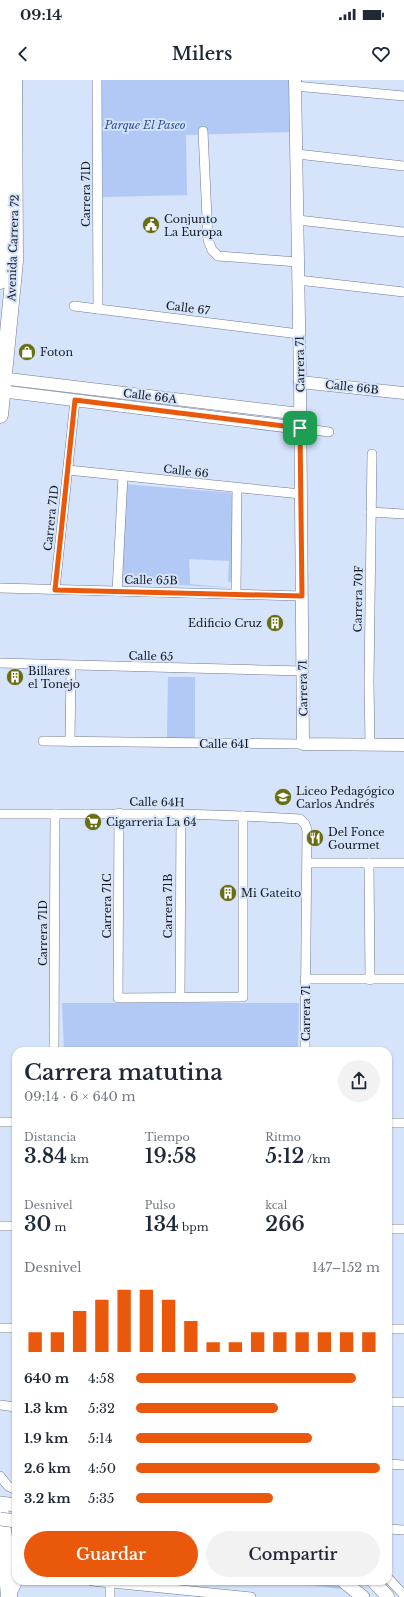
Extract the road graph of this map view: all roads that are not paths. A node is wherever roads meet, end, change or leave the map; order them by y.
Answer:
1 (97, 80) edge
2 (10, 82) edge
3 (295, 83) edge
4 (404, 96) edge
5 (0, 104) edge
6 (203, 131) dead end
7 (297, 154) junction
8 (404, 166) edge
9 (298, 220) junction
10 (404, 232) edge
11 (298, 262) junction
12 (298, 280) junction
13 (0, 281) edge
14 (404, 292) edge
15 (74, 306) dead end
16 (98, 308) junction
17 (299, 334) junction
18 (300, 382) junction
19 (1, 385) edge
20 (404, 393) edge
21 (75, 400) junction
22 (300, 414) junction
23 (0, 415) edge
24 (300, 428) junction
25 (329, 432) dead end
26 (372, 454) dead end
27 (68, 470) junction
28 (123, 476) junction
29 (237, 488) junction
30 (301, 494) junction
31 (371, 512) junction
32 (404, 514) edge
33 (0, 588) edge
34 (55, 590) junction
35 (117, 591) junction
36 (236, 593) junction
37 (302, 596) junction
38 (0, 663) edge
39 (71, 666) junction
40 (302, 671) junction
41 (43, 741) dead end
42 (70, 742) junction
43 (303, 744) junction
44 (370, 745) junction
45 (404, 745) edge
46 (119, 813) junction
47 (0, 814) edge
48 (55, 814) junction
49 (181, 814) junction
50 (243, 816) junction
51 (307, 830) joint
52 (307, 863) junction
53 (369, 863) junction
54 (404, 863) edge
55 (306, 979) junction
56 (404, 979) edge
57 (370, 980) junction
58 (180, 998) junction
59 (54, 1047) edge
60 (305, 1047) edge
61 (0, 1122) edge
62 (12, 1122) edge
63 (392, 1123) edge
64 (404, 1123) edge
65 (0, 1226) edge
66 (12, 1226) edge
67 (392, 1229) edge
68 (404, 1229) edge
69 (0, 1328) edge
70 (12, 1328) edge
71 (392, 1329) edge
72 (404, 1329) edge
73 (392, 1402) edge
74 (404, 1402) edge
75 (392, 1464) edge
76 (404, 1465) edge
77 (0, 1476) edge
78 (12, 1488) edge
79 (0, 1503) edge
80 (12, 1504) edge
81 (0, 1508) edge
82 (0, 1519) edge
83 (12, 1520) edge
84 (392, 1529) edge
85 (404, 1530) edge
86 (2, 1541) edge
87 (9, 1575) edge
88 (392, 1584) edge
89 (110, 1585) edge
90 (130, 1585) edge
91 (158, 1585) edge
92 (348, 1585) edge
93 (377, 1585) edge
94 (387, 1585) edge
95 (171, 1589) junction
96 (404, 1595) edge
97 (225, 1596) edge
98 (10, 1597) edge
99 (110, 1597) edge
100 (251, 1597) edge
101 (363, 1597) edge
102 (388, 1597) edge

1 - 16 street, Carrera 71D
2 - 5 highway, Avenida Carrera 72
2 - 19 highway, Avenida Carrera 72
3 - 4 street
3 - 7 street, Carrera 71
5 - 13 highway, Avenida Carrera 72
6 - 11 street
7 - 8 street
7 - 9 street, Carrera 71
9 - 10 street
9 - 11 street, Carrera 71
11 - 12 street, Carrera 71
12 - 14 street
12 - 17 street, Carrera 71
15 - 16 street, Calle 67
16 - 17 street, Calle 67
17 - 18 street, Carrera 71
18 - 20 street, Calle 66B
18 - 22 street, Carrera 71
19 - 21 street, Calle 66A
19 - 22 street, Calle 66A
19 - 23 highway, Avenida Carrera 72
21 - 24 street, Calle 66A
21 - 27 street, Carrera 71D
22 - 24 street, Carrera 71
24 - 25 street, Calle 66A
24 - 30 street, Carrera 71
26 - 31 street, Carrera 70F
27 - 28 street, Calle 66
27 - 34 street, Carrera 71D
28 - 29 street, Calle 66
28 - 35 street
29 - 30 street, Calle 66
29 - 36 street
30 - 37 street, Carrera 71
31 - 32 street
31 - 44 street, Carrera 70F
33 - 34 street, Calle 65B
34 - 35 street, Calle 65B
35 - 36 street, Calle 65B
36 - 37 street, Calle 65B
37 - 40 street, Carrera 71
38 - 39 street, Calle 65
39 - 40 street, Calle 65
39 - 42 street
40 - 43 street, Carrera 71
41 - 42 street, Calle 64I
42 - 43 street, Calle 64I
43 - 44 street, Calle 64I
44 - 45 street, Calle 64I
46 - 48 street, Calle 64H
46 - 49 street, Calle 64H
46 - 58 street, Carrera 71C
47 - 48 street, Calle 64H
48 - 59 street, Carrera 71D
49 - 50 street, Calle 64H
49 - 58 street, Carrera 71B
50 - 51 street, Calle 64H
50 - 58 street
51 - 52 street, Carrera 71
52 - 53 street
52 - 55 street, Carrera 71
53 - 54 street
53 - 57 street
55 - 57 street
55 - 60 street, Carrera 71
56 - 57 street
61 - 62 street
63 - 64 street
65 - 66 street
67 - 68 street
69 - 70 street
71 - 72 street
73 - 74 street
75 - 76 street
77 - 78 street
79 - 80 main road
81 - 86 highway
82 - 83 main road, bridge
84 - 85 street
86 - 87 highway
87 - 98 highway
88 - 96 street
89 - 99 street
90 - 95 street
91 - 95 street
92 - 101 main road
93 - 102 main road
94 - 102 main road
95 - 97 street
97 - 100 street

